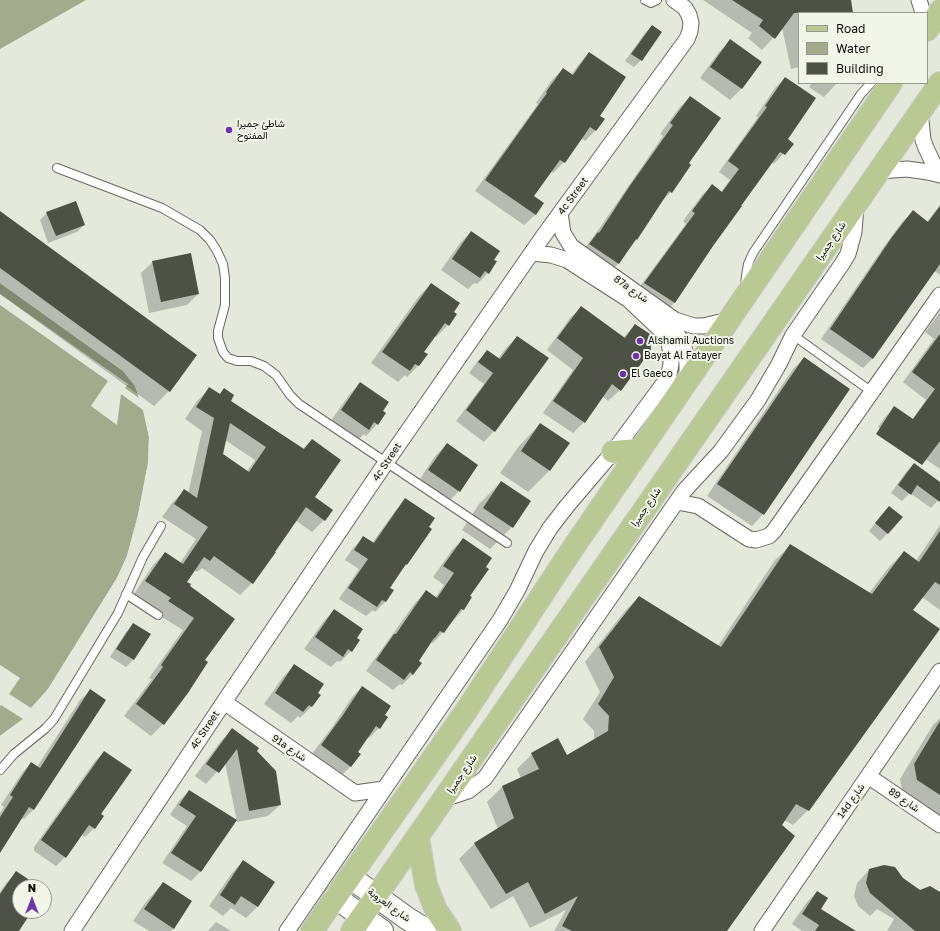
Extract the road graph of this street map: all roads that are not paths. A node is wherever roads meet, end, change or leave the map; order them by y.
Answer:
1 (645, 0) edge
2 (657, 0) edge
3 (674, 0) edge
4 (919, 0) edge
5 (940, 11) edge
6 (923, 12) edge
7 (928, 29) edge
8 (940, 83) edge
9 (870, 84) edge
10 (890, 84) edge
11 (920, 111) junction
12 (57, 168) dead end
13 (940, 170) edge
14 (879, 171) junction
15 (940, 175) edge
16 (856, 204) junction
17 (560, 213) junction
18 (532, 253) junction
19 (940, 295) edge
20 (744, 298) junction
21 (629, 300) junction
22 (729, 320) junction
23 (793, 335) junction
24 (687, 381) junction
25 (872, 392) junction
26 (640, 450) junction
27 (613, 452) junction
28 (387, 461) junction
29 (677, 502) junction
30 (160, 526) dead end
31 (507, 542) dead end
32 (126, 594) junction
33 (158, 614) dead end
34 (940, 671) edge
35 (224, 702) junction
36 (0, 770) edge
37 (868, 776) junction
38 (384, 789) junction
39 (355, 793) junction
40 (444, 799) junction
41 (940, 824) edge
42 (359, 825) junction
43 (418, 837) junction
44 (350, 877) junction
45 (377, 896) junction
46 (336, 898) junction
47 (357, 924) edge
48 (72, 931) edge
49 (286, 931) edge
50 (312, 931) edge
51 (382, 931) edge
52 (428, 931) edge
53 (450, 931) edge
54 (762, 931) edge

1 - 2 lane
3 - 17 street, 4c Street
4 - 6 street
5 - 7 main road
8 - 11 main road, شارع جميرا
9 - 20 lane
10 - 20 main road
11 - 13 street
11 - 14 main road, شارع جميرا
12 - 28 lane
14 - 15 street
14 - 16 main road, شارع جميرا
16 - 23 street
16 - 40 main road, شارع جميرا
17 - 18 street, 4c Street
17 - 22 street, 87a شارع
18 - 21 street, 87a شارع
18 - 28 street, 4c Street
19 - 25 street
20 - 22 main road
21 - 24 street, 87a شارع
21 - 27 street
22 - 24 main road
23 - 25 lane
23 - 29 street
24 - 26 main road
25 - 29 street
26 - 27 main road
26 - 44 main road
27 - 38 street
28 - 31 lane
28 - 35 street, 4c Street
29 - 40 street
30 - 32 lane
32 - 33 lane
32 - 36 lane
34 - 37 street, 14d شارع
35 - 39 street, 91a شارع
35 - 48 street, 4c Street
37 - 41 street, شارع 89
37 - 54 street, 14d شارع
38 - 39 street
38 - 42 street
39 - 42 street
40 - 43 main road, شارع جميرا
42 - 49 street
43 - 45 main road, شارع جميرا
43 - 53 main road
44 - 45 main road, شارع العروبة
44 - 46 main road
45 - 47 main road, شارع جميرا
45 - 52 main road, شارع العروبة
46 - 47 main road
46 - 50 main road
47 - 51 main road

